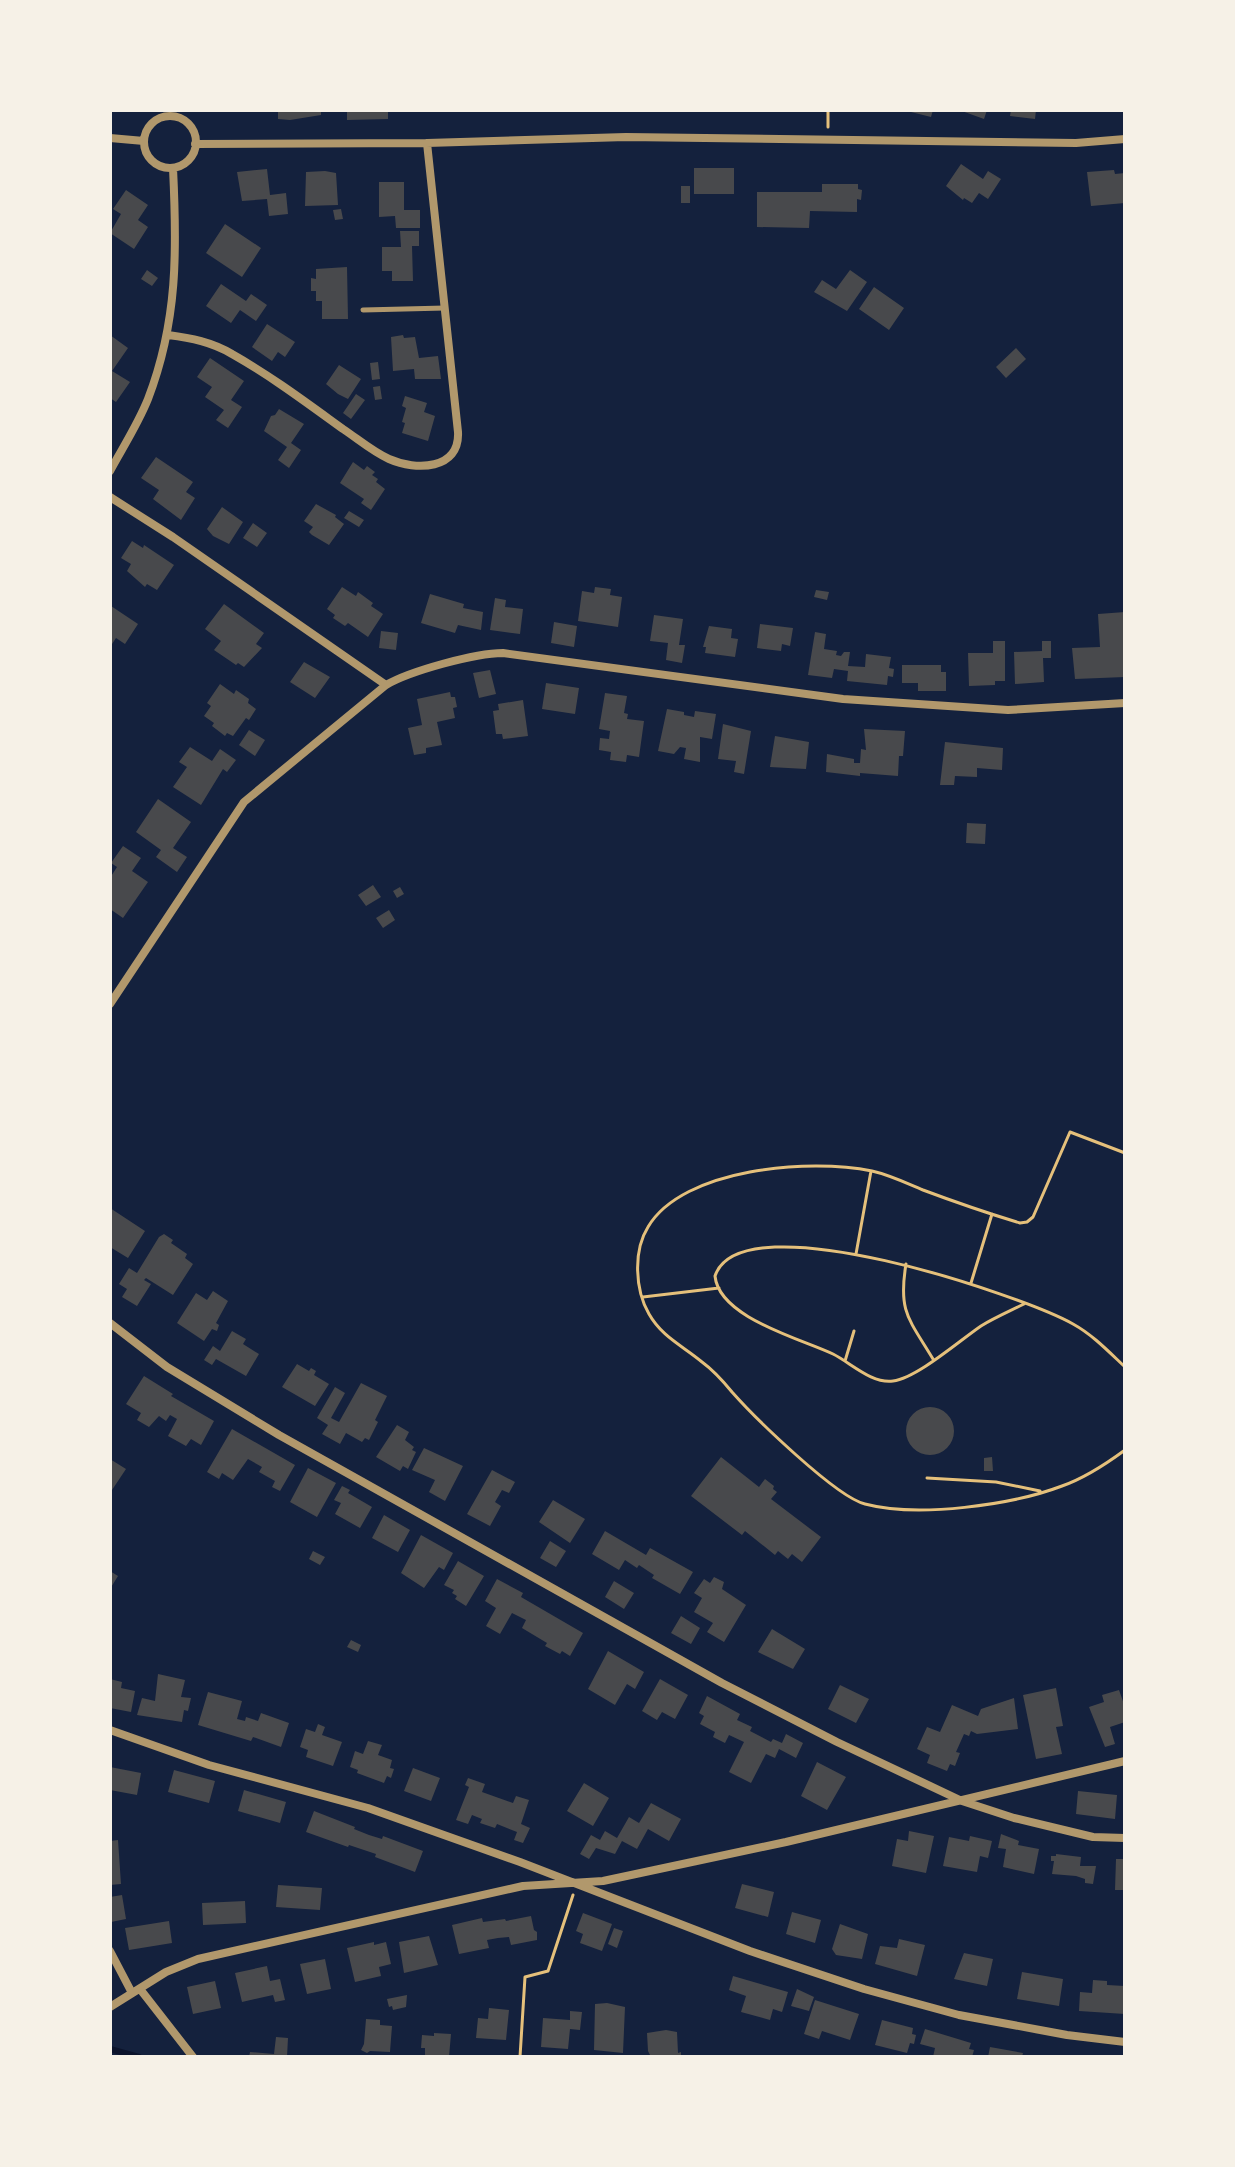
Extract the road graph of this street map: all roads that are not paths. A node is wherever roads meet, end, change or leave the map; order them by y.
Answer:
1 (168, 113) edge
2 (110, 138) edge
3 (1125, 139) edge
4 (144, 141) junction
5 (427, 143) junction
6 (195, 144) junction
7 (173, 168) junction
8 (445, 308) junction
9 (363, 310) dead end
10 (168, 335) junction
11 (110, 471) edge
12 (110, 497) edge
13 (386, 685) junction
14 (1125, 703) edge
15 (110, 1004) edge
16 (110, 1323) edge
17 (110, 1730) edge
18 (1125, 1761) edge
19 (962, 1801) junction
20 (1125, 1838) edge
21 (577, 1884) junction
22 (110, 1951) edge
23 (136, 1991) junction
24 (110, 2007) edge
25 (1125, 2042) edge
26 (193, 2057) edge

1 - 4 street
1 - 6 street
2 - 4 street
3 - 5 street
4 - 7 street
5 - 6 street
5 - 8 street
6 - 7 street
7 - 10 street
8 - 9 lane
8 - 10 street
10 - 11 street
12 - 13 street
13 - 14 street
13 - 15 street
16 - 19 street
17 - 21 street
18 - 19 street
19 - 20 street
19 - 21 street
21 - 23 street
21 - 25 street
22 - 23 street
23 - 24 street
23 - 26 street

